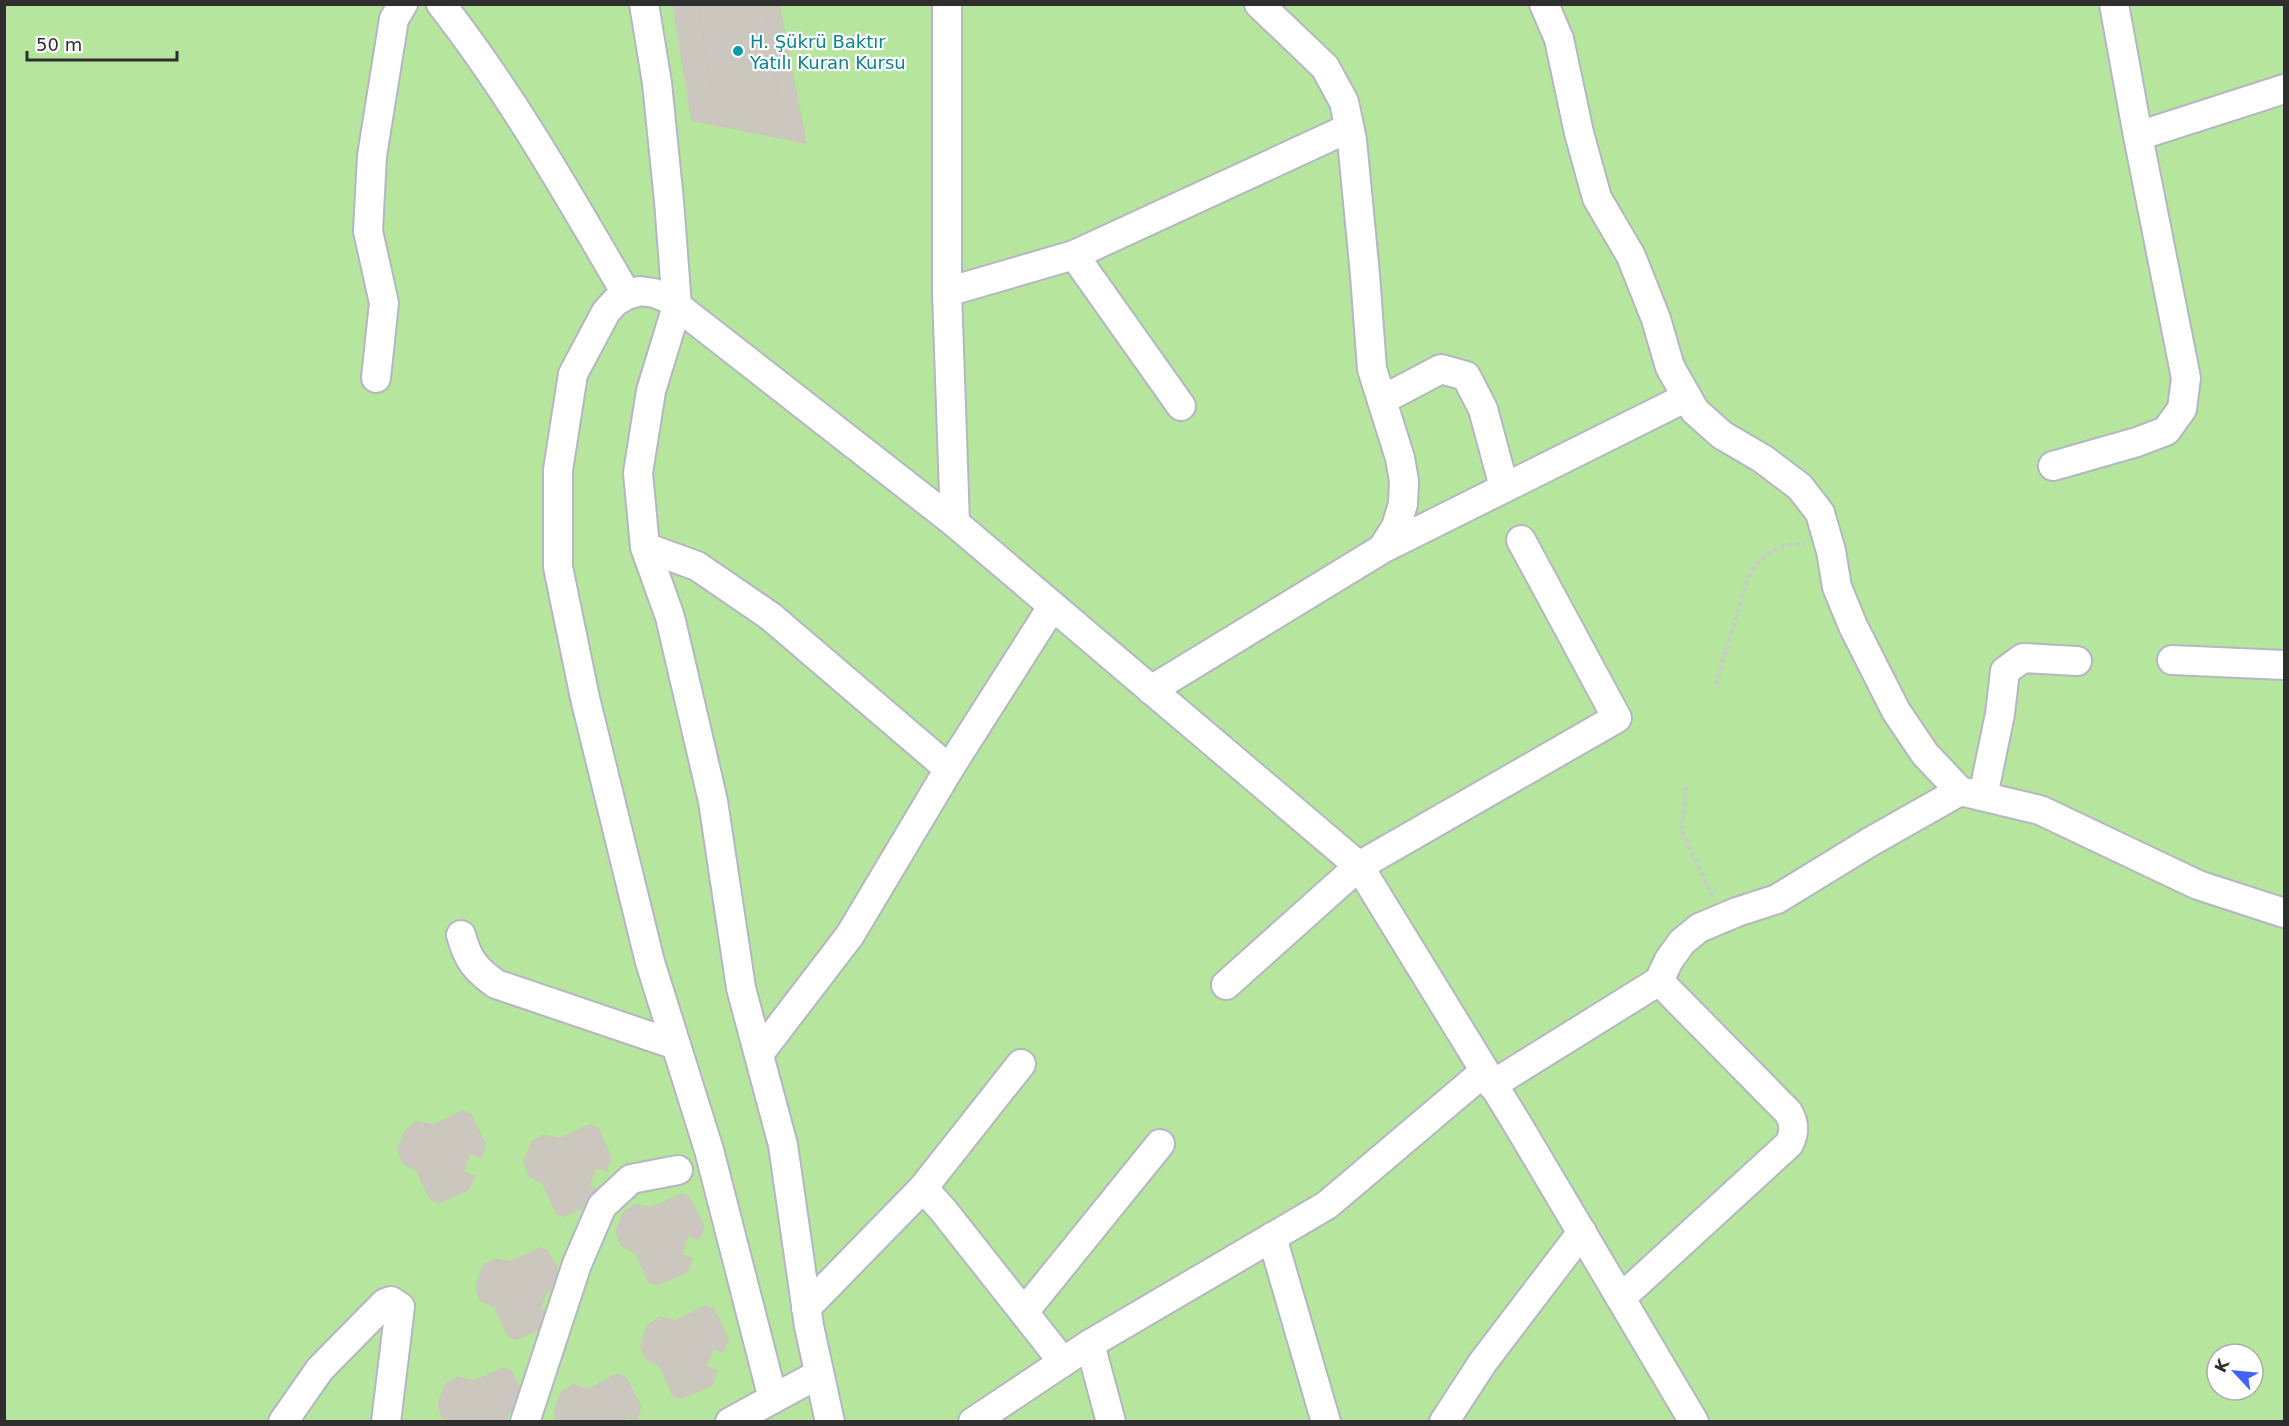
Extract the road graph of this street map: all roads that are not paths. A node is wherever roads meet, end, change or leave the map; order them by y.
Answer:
1 (403, 4) edge
2 (441, 4) edge
3 (644, 4) edge
4 (947, 4) edge
5 (1259, 4) edge
6 (1544, 4) edge
7 (2114, 4) edge
8 (2284, 89) edge
9 (1349, 128) junction
10 (2138, 136) junction
11 (1074, 255) junction
12 (947, 292) junction
13 (627, 295) junction
14 (677, 306) junction
15 (376, 378) dead end
16 (1687, 397) junction
17 (1382, 400) junction
18 (1181, 406) dead end
19 (2053, 466) dead end
20 (1504, 486) junction
21 (955, 523) junction
22 (1521, 540) dead end
23 (645, 547) junction
24 (1382, 549) junction
25 (1052, 607) junction
26 (2172, 660) dead end
27 (2077, 661) dead end
28 (2284, 665) edge
29 (1151, 690) junction
30 (950, 769) junction
31 (1972, 793) junction
32 (1359, 866) junction
33 (2284, 913) edge
34 (461, 935) dead end
35 (1659, 981) junction
36 (1226, 985) dead end
37 (676, 1045) junction
38 (759, 1054) junction
39 (1022, 1064) dead end
40 (1488, 1079) junction
41 (1160, 1144) dead end
42 (678, 1170) dead end
43 (923, 1188) junction
44 (1582, 1232) junction
45 (1272, 1237) junction
46 (1621, 1298) junction
47 (806, 1308) junction
48 (1024, 1312) junction
49 (1090, 1344) junction
50 (1063, 1362) junction
51 (819, 1374) junction
52 (773, 1398) junction
53 (284, 1422) edge
54 (386, 1422) edge
55 (525, 1422) edge
56 (730, 1422) edge
57 (830, 1422) edge
58 (973, 1422) edge
59 (1111, 1422) edge
60 (1326, 1422) edge
61 (1444, 1422) edge
62 (1694, 1422) edge

1 - 15 street
2 - 13 street
3 - 14 street
4 - 12 street
5 - 9 street
6 - 16 street
7 - 10 street
8 - 10 street
9 - 11 street
9 - 17 street
10 - 19 street
11 - 12 street
11 - 18 street
12 - 21 street
13 - 14 street
13 - 37 street
14 - 21 street
14 - 23 street
16 - 20 street
16 - 31 street
17 - 20 street
17 - 24 street
20 - 24 street
21 - 25 street
22 - 32 street
23 - 30 street
23 - 38 street
24 - 29 street
25 - 29 street
25 - 30 street
26 - 28 street
27 - 31 street
29 - 32 street
30 - 38 street
31 - 33 street
31 - 35 street
32 - 36 street
32 - 40 street
34 - 37 street
35 - 40 street
35 - 46 street
37 - 52 street
38 - 47 street
39 - 43 street
40 - 44 street
40 - 45 street
41 - 48 street
42 - 55 street
43 - 47 street
43 - 48 street
44 - 46 street
44 - 61 street
45 - 49 street
45 - 60 street
46 - 62 street
47 - 51 street
48 - 50 street
49 - 50 street
49 - 59 street
50 - 58 street
51 - 52 street
51 - 57 street
52 - 56 street
53 - 54 street

